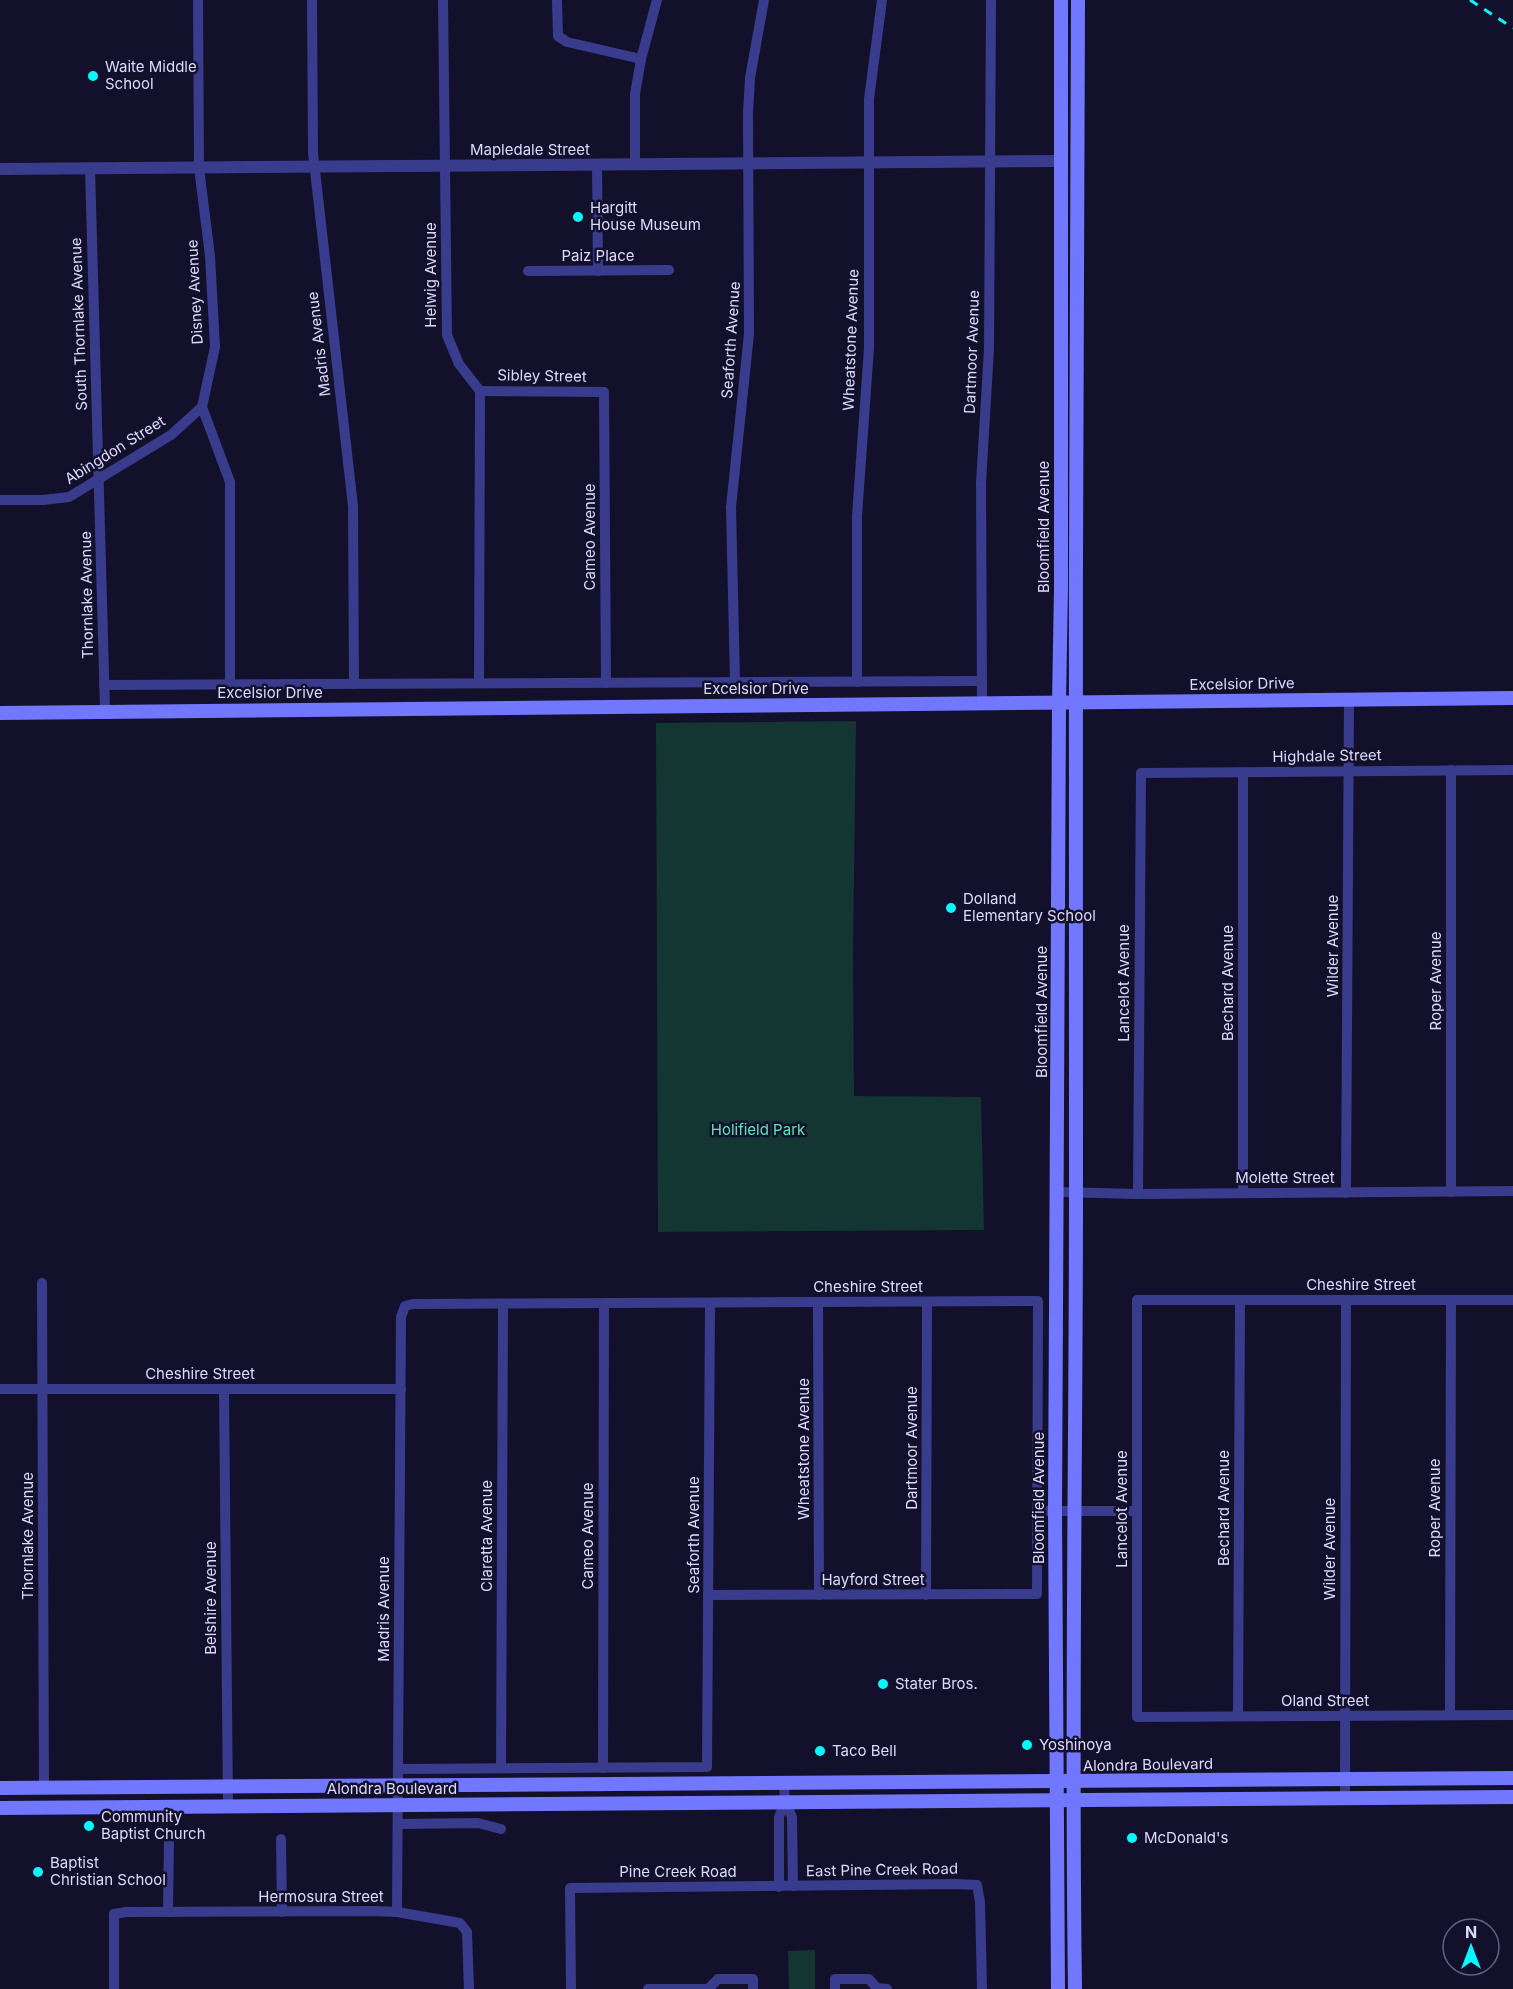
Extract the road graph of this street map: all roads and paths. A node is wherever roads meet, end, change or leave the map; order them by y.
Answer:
1 (198, 0) edge
2 (312, 0) edge
3 (443, 0) edge
4 (557, 0) edge
5 (657, 0) edge
6 (764, 0) edge
7 (882, 0) edge
8 (991, 0) edge
9 (1061, 0) edge
10 (1078, 0) edge
11 (641, 59) junction
12 (1077, 150) junction
13 (1060, 161) junction
14 (868, 162) junction
15 (989, 162) junction
16 (749, 163) junction
17 (597, 164) junction
18 (635, 164) junction
19 (314, 166) junction
20 (446, 166) junction
21 (90, 168) junction
22 (199, 168) junction
23 (0, 169) edge
24 (1077, 177) junction
25 (1061, 208) junction
26 (1078, 220) junction
27 (1061, 232) junction
28 (669, 270) dead end
29 (528, 271) dead end
30 (598, 271) junction
31 (480, 391) junction
32 (604, 392) joint
33 (202, 407) junction
34 (99, 480) junction
35 (0, 500) edge
36 (982, 681) junction
37 (606, 682) junction
38 (735, 682) junction
39 (857, 682) junction
40 (479, 683) junction
41 (230, 684) junction
42 (354, 684) junction
43 (104, 685) junction
44 (1513, 698) edge
45 (1349, 700) junction
46 (1075, 703) junction
47 (982, 704) junction
48 (1059, 704) junction
49 (105, 710) junction
50 (0, 712) edge
51 (1349, 770) junction
52 (1450, 770) junction
53 (1513, 770) edge
54 (1141, 773) joint
55 (1243, 774) junction
56 (1513, 1191) edge
57 (1058, 1192) junction
58 (1451, 1192) junction
59 (1076, 1193) junction
60 (1243, 1193) junction
61 (1346, 1193) junction
62 (1137, 1194) junction
63 (42, 1283) dead end
64 (1137, 1300) joint
65 (1240, 1300) junction
66 (1346, 1300) junction
67 (1450, 1300) junction
68 (1513, 1300) edge
69 (927, 1302) junction
70 (818, 1303) junction
71 (503, 1304) junction
72 (604, 1304) junction
73 (710, 1304) junction
74 (405, 1306) joint
75 (0, 1389) edge
76 (42, 1389) junction
77 (224, 1389) junction
78 (401, 1389) junction
79 (1137, 1510) junction
80 (1037, 1511) junction
81 (1055, 1511) junction
82 (1074, 1511) junction
83 (926, 1594) junction
84 (1037, 1594) joint
85 (708, 1595) junction
86 (819, 1595) junction
87 (1056, 1655) junction
88 (1073, 1655) junction
89 (1513, 1714) edge
90 (1450, 1715) junction
91 (1238, 1716) junction
92 (1345, 1716) junction
93 (1137, 1717) joint
94 (707, 1767) joint
95 (501, 1768) junction
96 (603, 1768) junction
97 (398, 1769) junction
98 (1513, 1778) edge
99 (1345, 1779) junction
100 (1055, 1782) junction
101 (1072, 1782) junction
102 (898, 1783) junction
103 (784, 1784) junction
104 (398, 1786) junction
105 (227, 1787) junction
106 (0, 1788) edge
107 (44, 1788) junction
108 (1513, 1797) edge
109 (1345, 1798) junction
110 (1055, 1800) junction
111 (1072, 1800) junction
112 (899, 1801) junction
113 (784, 1802) junction
114 (398, 1805) junction
115 (228, 1806) junction
116 (0, 1808) edge
117 (398, 1824) junction
118 (501, 1829) dead end
119 (169, 1839) dead end
120 (281, 1839) dead end
121 (786, 1887) junction
122 (168, 1912) junction
123 (282, 1912) junction
124 (398, 1912) junction
125 (710, 1988) edge
126 (114, 1989) edge
127 (469, 1989) edge
128 (571, 1989) edge
129 (648, 1989) edge
130 (753, 1989) edge
131 (835, 1989) edge
132 (880, 1989) edge
133 (982, 1989) edge
134 (1058, 1989) edge
135 (1075, 1989) edge

1 - 22 street, Disney Avenue
2 - 19 street, Madris Avenue
3 - 20 street, Helwig Avenue
4 - 11 street
5 - 11 street
6 - 16 street, Seaforth Avenue
7 - 14 street, Wheatstone Avenue
8 - 15 street, Dartmoor Avenue
9 - 13 main road, Bloomfield Avenue
10 - 12 main road
11 - 18 street
12 - 13 main road
12 - 24 main road
13 - 15 street, Mapledale Street
13 - 24 main road
13 - 25 main road, Bloomfield Avenue
14 - 15 street, Mapledale Street
14 - 16 street, Mapledale Street
14 - 39 street, Wheatstone Avenue
15 - 36 street, Dartmoor Avenue
16 - 18 street, Mapledale Street
16 - 38 street, Seaforth Avenue
17 - 18 street, Mapledale Street
17 - 20 street, Mapledale Street
17 - 30 street
19 - 20 street, Mapledale Street
19 - 22 street, Mapledale Street
19 - 42 street, Madris Avenue
20 - 31 street, Helwig Avenue
21 - 22 street, Mapledale Street
21 - 23 street, Mapledale Street
21 - 34 street, South Thornlake Avenue
22 - 33 street, Disney Avenue
24 - 26 main road
25 - 26 main road
25 - 27 main road, Bloomfield Avenue
26 - 27 main road
26 - 46 main road
27 - 48 main road, Bloomfield Avenue
28 - 30 street, Paiz Place
29 - 30 street, Paiz Place
31 - 32 street, Sibley Street
31 - 40 street
32 - 37 street, Cameo Avenue
33 - 34 street, Abingdon Street
33 - 41 street
34 - 35 street, Abingdon Street
34 - 43 street, Thornlake Avenue
36 - 39 street, Excelsior Drive
36 - 47 street, Dartmoor Avenue
37 - 38 street, Excelsior Drive
37 - 40 street, Excelsior Drive
38 - 39 street, Excelsior Drive
40 - 42 street, Excelsior Drive
41 - 42 street, Excelsior Drive
41 - 43 street, Excelsior Drive
43 - 49 street, Thornlake Avenue
44 - 45 main road, Excelsior Drive
45 - 46 main road, Excelsior Drive
45 - 51 street, Wilder Avenue
46 - 48 main road, Excelsior Drive
46 - 59 main road
47 - 48 main road, Excelsior Drive
47 - 49 main road, Excelsior Drive
48 - 57 main road, Bloomfield Avenue
49 - 50 main road, Excelsior Drive
51 - 52 street, Highdale Street
51 - 55 street, Highdale Street
51 - 61 street, Wilder Avenue
52 - 53 street, Highdale Street
52 - 58 street, Roper Avenue
54 - 55 street, Highdale Street
54 - 62 street, Lancelot Avenue
55 - 60 street, Bechard Avenue
56 - 58 street, Molette Street
57 - 59 street, Molette Street
57 - 81 main road, Bloomfield Avenue
58 - 61 street, Molette Street
59 - 62 street, Molette Street
59 - 82 main road
60 - 61 street, Molette Street
60 - 62 street, Molette Street
63 - 76 street, Thornlake Avenue
64 - 65 street, Cheshire Street
64 - 79 street, Lancelot Avenue
65 - 66 street, Cheshire Street
65 - 91 street, Bechard Avenue
66 - 67 street, Cheshire Street
66 - 92 street, Wilder Avenue
67 - 68 street, Cheshire Street
67 - 90 street, Roper Avenue
69 - 70 street, Cheshire Street
69 - 80 street, Cheshire Street
69 - 83 street, Dartmoor Avenue
70 - 73 street, Cheshire Street
70 - 86 street, Wheatstone Avenue
71 - 72 street, Cheshire Street
71 - 74 street, Cheshire Street
71 - 95 street, Claretta Avenue
72 - 73 street, Cheshire Street
72 - 96 street, Cameo Avenue
73 - 85 street, Seaforth Avenue
74 - 78 street, Madris Avenue
75 - 76 street, Cheshire Street
76 - 77 street, Cheshire Street
76 - 107 street, Thornlake Avenue
77 - 78 street, Cheshire Street
77 - 105 street, Belshire Avenue
78 - 97 street, Madris Avenue
79 - 82 street
79 - 93 street, Lancelot Avenue
80 - 81 street
80 - 84 street, Cheshire Street
81 - 82 street
81 - 87 main road, Bloomfield Avenue
82 - 88 main road
83 - 84 street, Hayford Street
83 - 86 street, Hayford Street
85 - 86 street, Hayford Street
85 - 94 street, Seaforth Avenue
87 - 88 main road
87 - 100 main road, Bloomfield Avenue
88 - 101 main road
89 - 90 street, Oland Street
90 - 92 street, Oland Street
91 - 92 street, Oland Street
91 - 93 street, Oland Street
92 - 99 street, Wilder Avenue
94 - 96 street, Alondra Boulevard
95 - 96 street, Alondra Boulevard
95 - 97 street, Alondra Boulevard
97 - 104 street, Madris Avenue
98 - 99 main road, Alondra Boulevard
99 - 101 main road, Alondra Boulevard
99 - 109 street, Wilder Avenue
100 - 101 main road, Alondra Boulevard
100 - 102 main road, Alondra Boulevard
100 - 110 main road, Bloomfield Avenue
101 - 111 main road
102 - 103 main road, Alondra Boulevard
102 - 112 main road
103 - 104 main road, Alondra Boulevard
103 - 113 street
104 - 105 main road, Alondra Boulevard
104 - 114 street, Madris Avenue
105 - 107 main road, Alondra Boulevard
105 - 115 street, Belshire Avenue
106 - 107 main road, Alondra Boulevard
108 - 109 main road, Alondra Boulevard
109 - 111 main road, Alondra Boulevard
110 - 111 main road, Alondra Boulevard
110 - 112 main road, Alondra Boulevard
110 - 134 main road, Bloomfield Avenue
111 - 135 main road
112 - 113 main road, Alondra Boulevard
113 - 114 main road, Alondra Boulevard
113 - 121 street
114 - 115 main road, Alondra Boulevard
114 - 117 street, Madris Avenue
115 - 116 main road, Alondra Boulevard
117 - 118 street
117 - 124 street, Madris Avenue
119 - 122 street
120 - 123 street
121 - 128 street, Pine Creek Road
121 - 133 street, East Pine Creek Road
122 - 123 street, Hermosura Street
122 - 126 street, Hermosura Street
123 - 124 street, Hermosura Street
124 - 127 street, Hermosura Street
125 - 129 street
125 - 130 street
131 - 132 street

